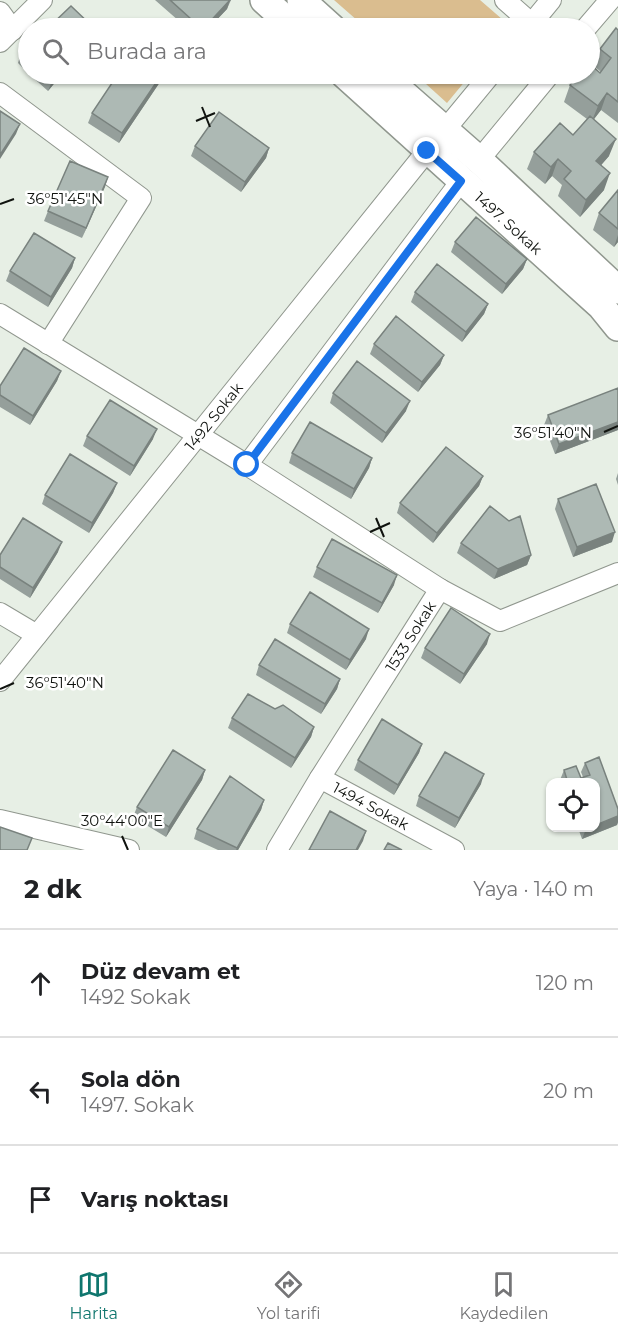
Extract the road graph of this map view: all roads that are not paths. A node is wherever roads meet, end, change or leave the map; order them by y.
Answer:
1 (42, 0) edge
2 (264, 0) edge
3 (301, 0) edge
4 (505, 0) edge
5 (551, 0) edge
6 (610, 0) edge
7 (0, 12) edge
8 (24, 18) edge
9 (284, 18) edge
10 (321, 18) edge
11 (522, 18) edge
12 (536, 18) edge
13 (595, 18) edge
14 (18, 24) edge
15 (6, 36) edge
16 (358, 84) edge
17 (389, 84) edge
18 (483, 84) edge
19 (542, 84) edge
20 (0, 93) edge
21 (435, 141) junction
22 (479, 160) junction
23 (461, 181) junction
24 (618, 290) edge
25 (0, 314) edge
26 (618, 327) edge
27 (48, 344) junction
28 (199, 437) junction
29 (247, 465) junction
30 (618, 573) edge
31 (440, 589) junction
32 (0, 613) edge
33 (37, 635) junction
34 (0, 681) edge
35 (320, 778) junction
36 (0, 820) edge
37 (129, 850) edge
38 (278, 850) edge
39 (454, 850) edge

1 - 8 street
2 - 9 street
3 - 10 street
4 - 11 street
5 - 12 street
6 - 13 street
7 - 15 street
14 - 15 street
16 - 21 street, 1497. Sokak
17 - 21 street, 1497. Sokak
18 - 21 street, 1492 Sokak
19 - 22 street
20 - 27 street
21 - 22 street, 1497. Sokak
21 - 23 street, 1497. Sokak
21 - 28 street, 1492 Sokak
22 - 23 street
22 - 24 street, 1497. Sokak
23 - 26 street, 1497. Sokak
23 - 29 street
25 - 27 street
27 - 28 street
28 - 29 street
28 - 33 street, 1492 Sokak
29 - 31 street
30 - 31 street, 1533 Sokak
31 - 35 street, 1533 Sokak
32 - 33 street
33 - 34 street, 1492 Sokak
35 - 38 street, 1533 Sokak
35 - 39 street, 1494 Sokak
36 - 37 street

